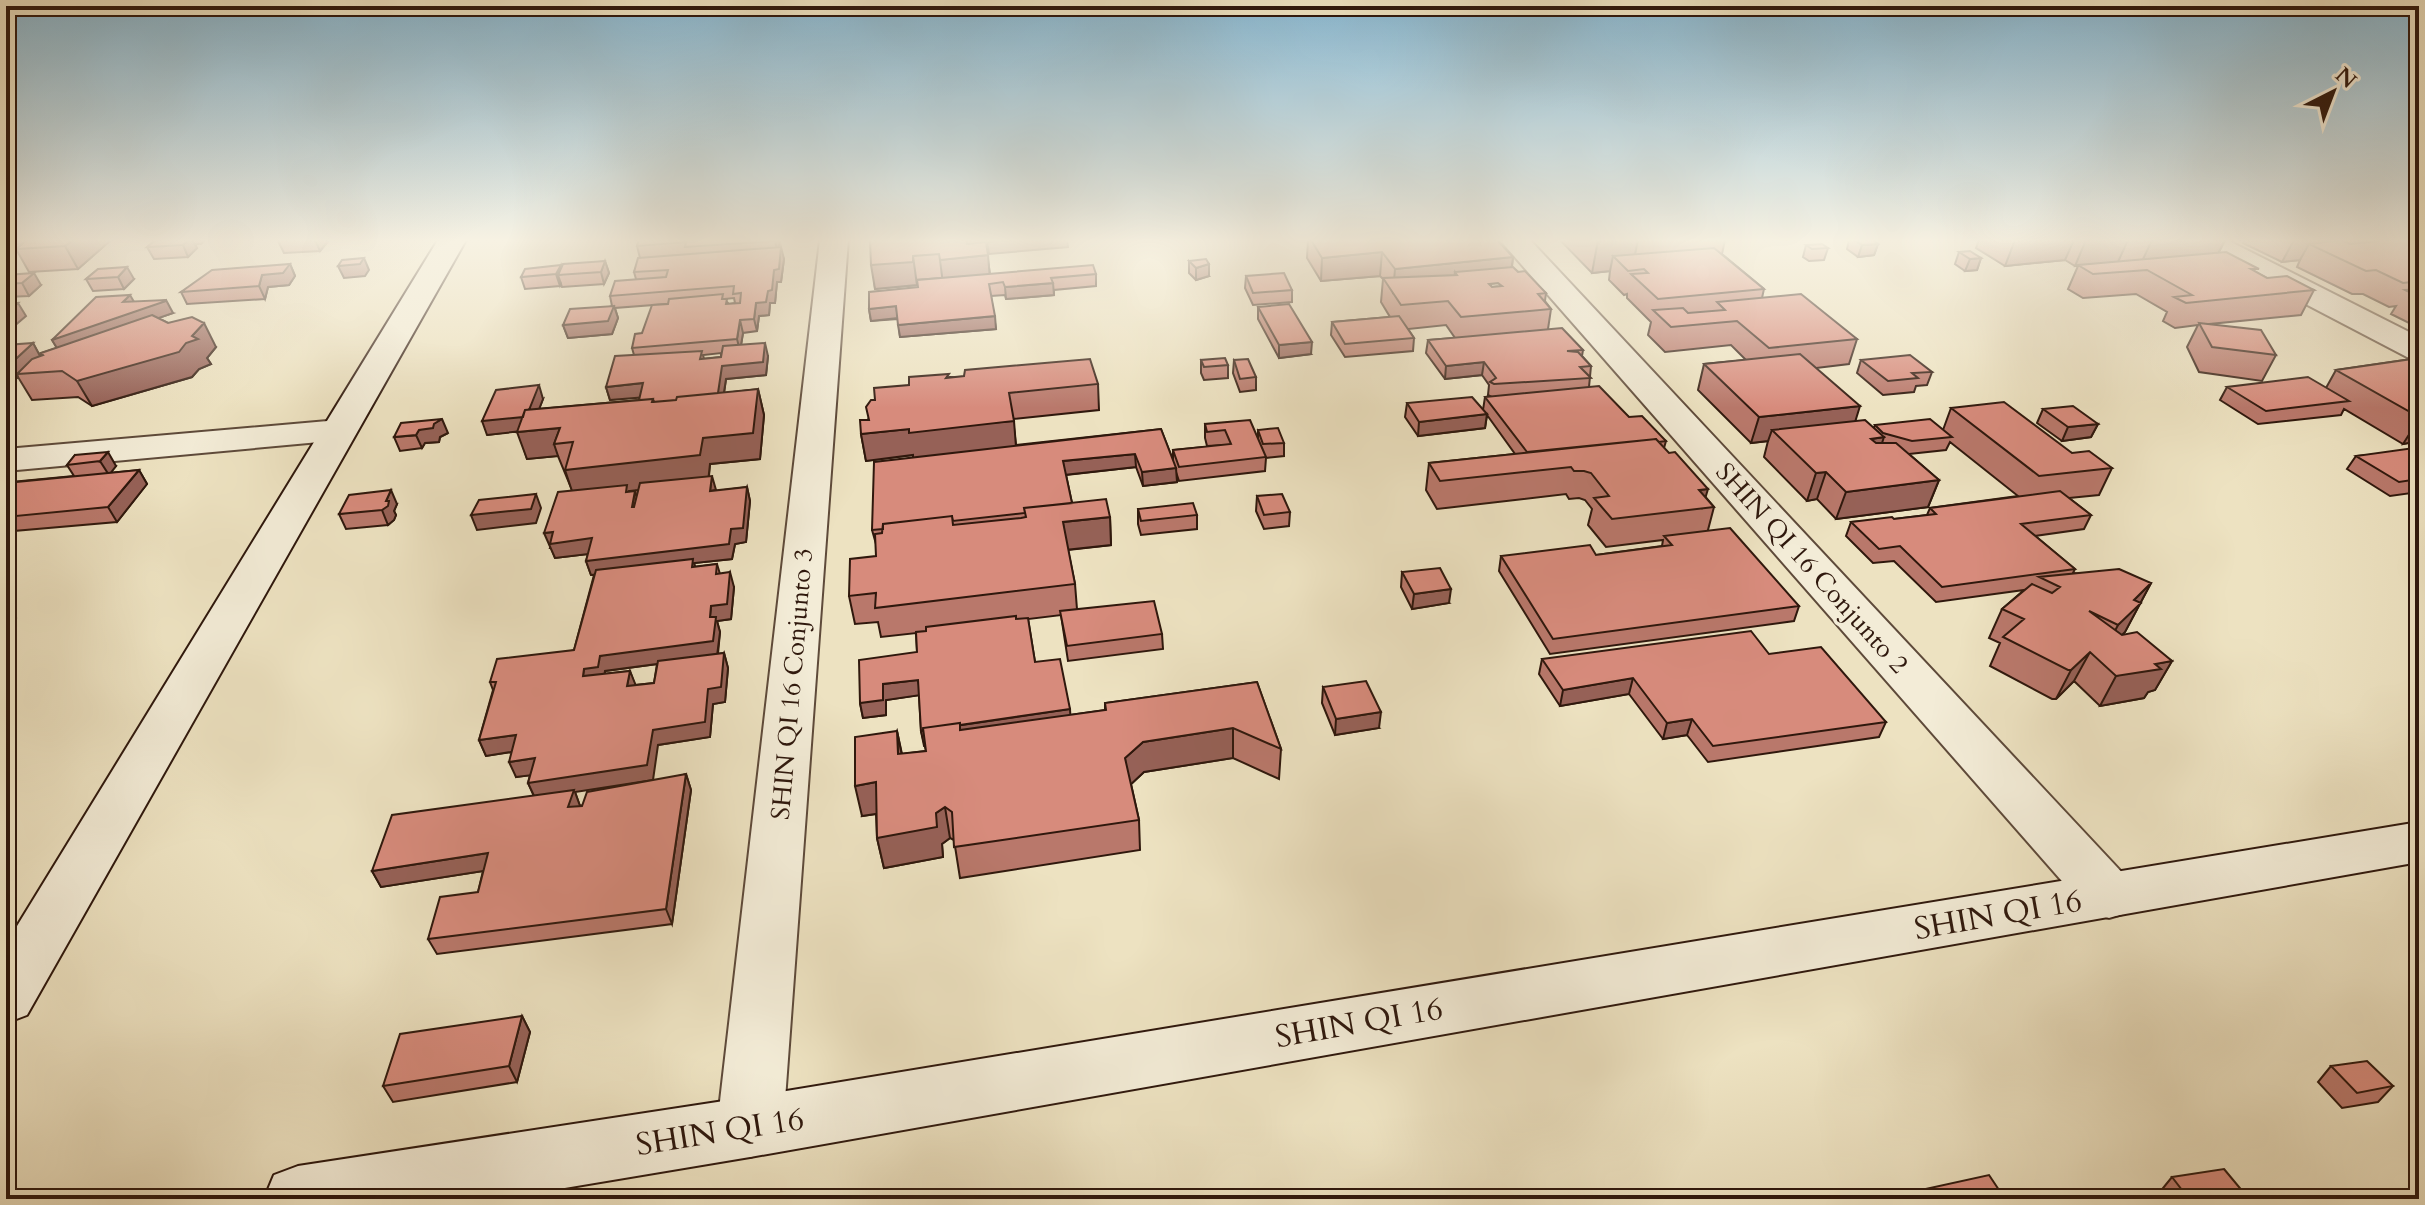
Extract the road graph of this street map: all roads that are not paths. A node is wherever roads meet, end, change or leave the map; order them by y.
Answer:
1 (419, 296) edge
2 (829, 296) edge
3 (1565, 296) edge
4 (2314, 296) edge
5 (2419, 350) edge
6 (339, 431) junction
7 (6, 460) edge
8 (2419, 842) edge
9 (2109, 896) junction
10 (6, 997) edge
11 (750, 1127) junction
12 (298, 1199) edge

1 - 6 street
2 - 11 street, SHIN QI 16 Conjunto 3
3 - 9 street, SHIN QI 16 Conjunto 2
4 - 5 street
6 - 7 street
6 - 10 street
8 - 9 street, SHIN QI 16
9 - 11 street, SHIN QI 16
11 - 12 street, SHIN QI 16

